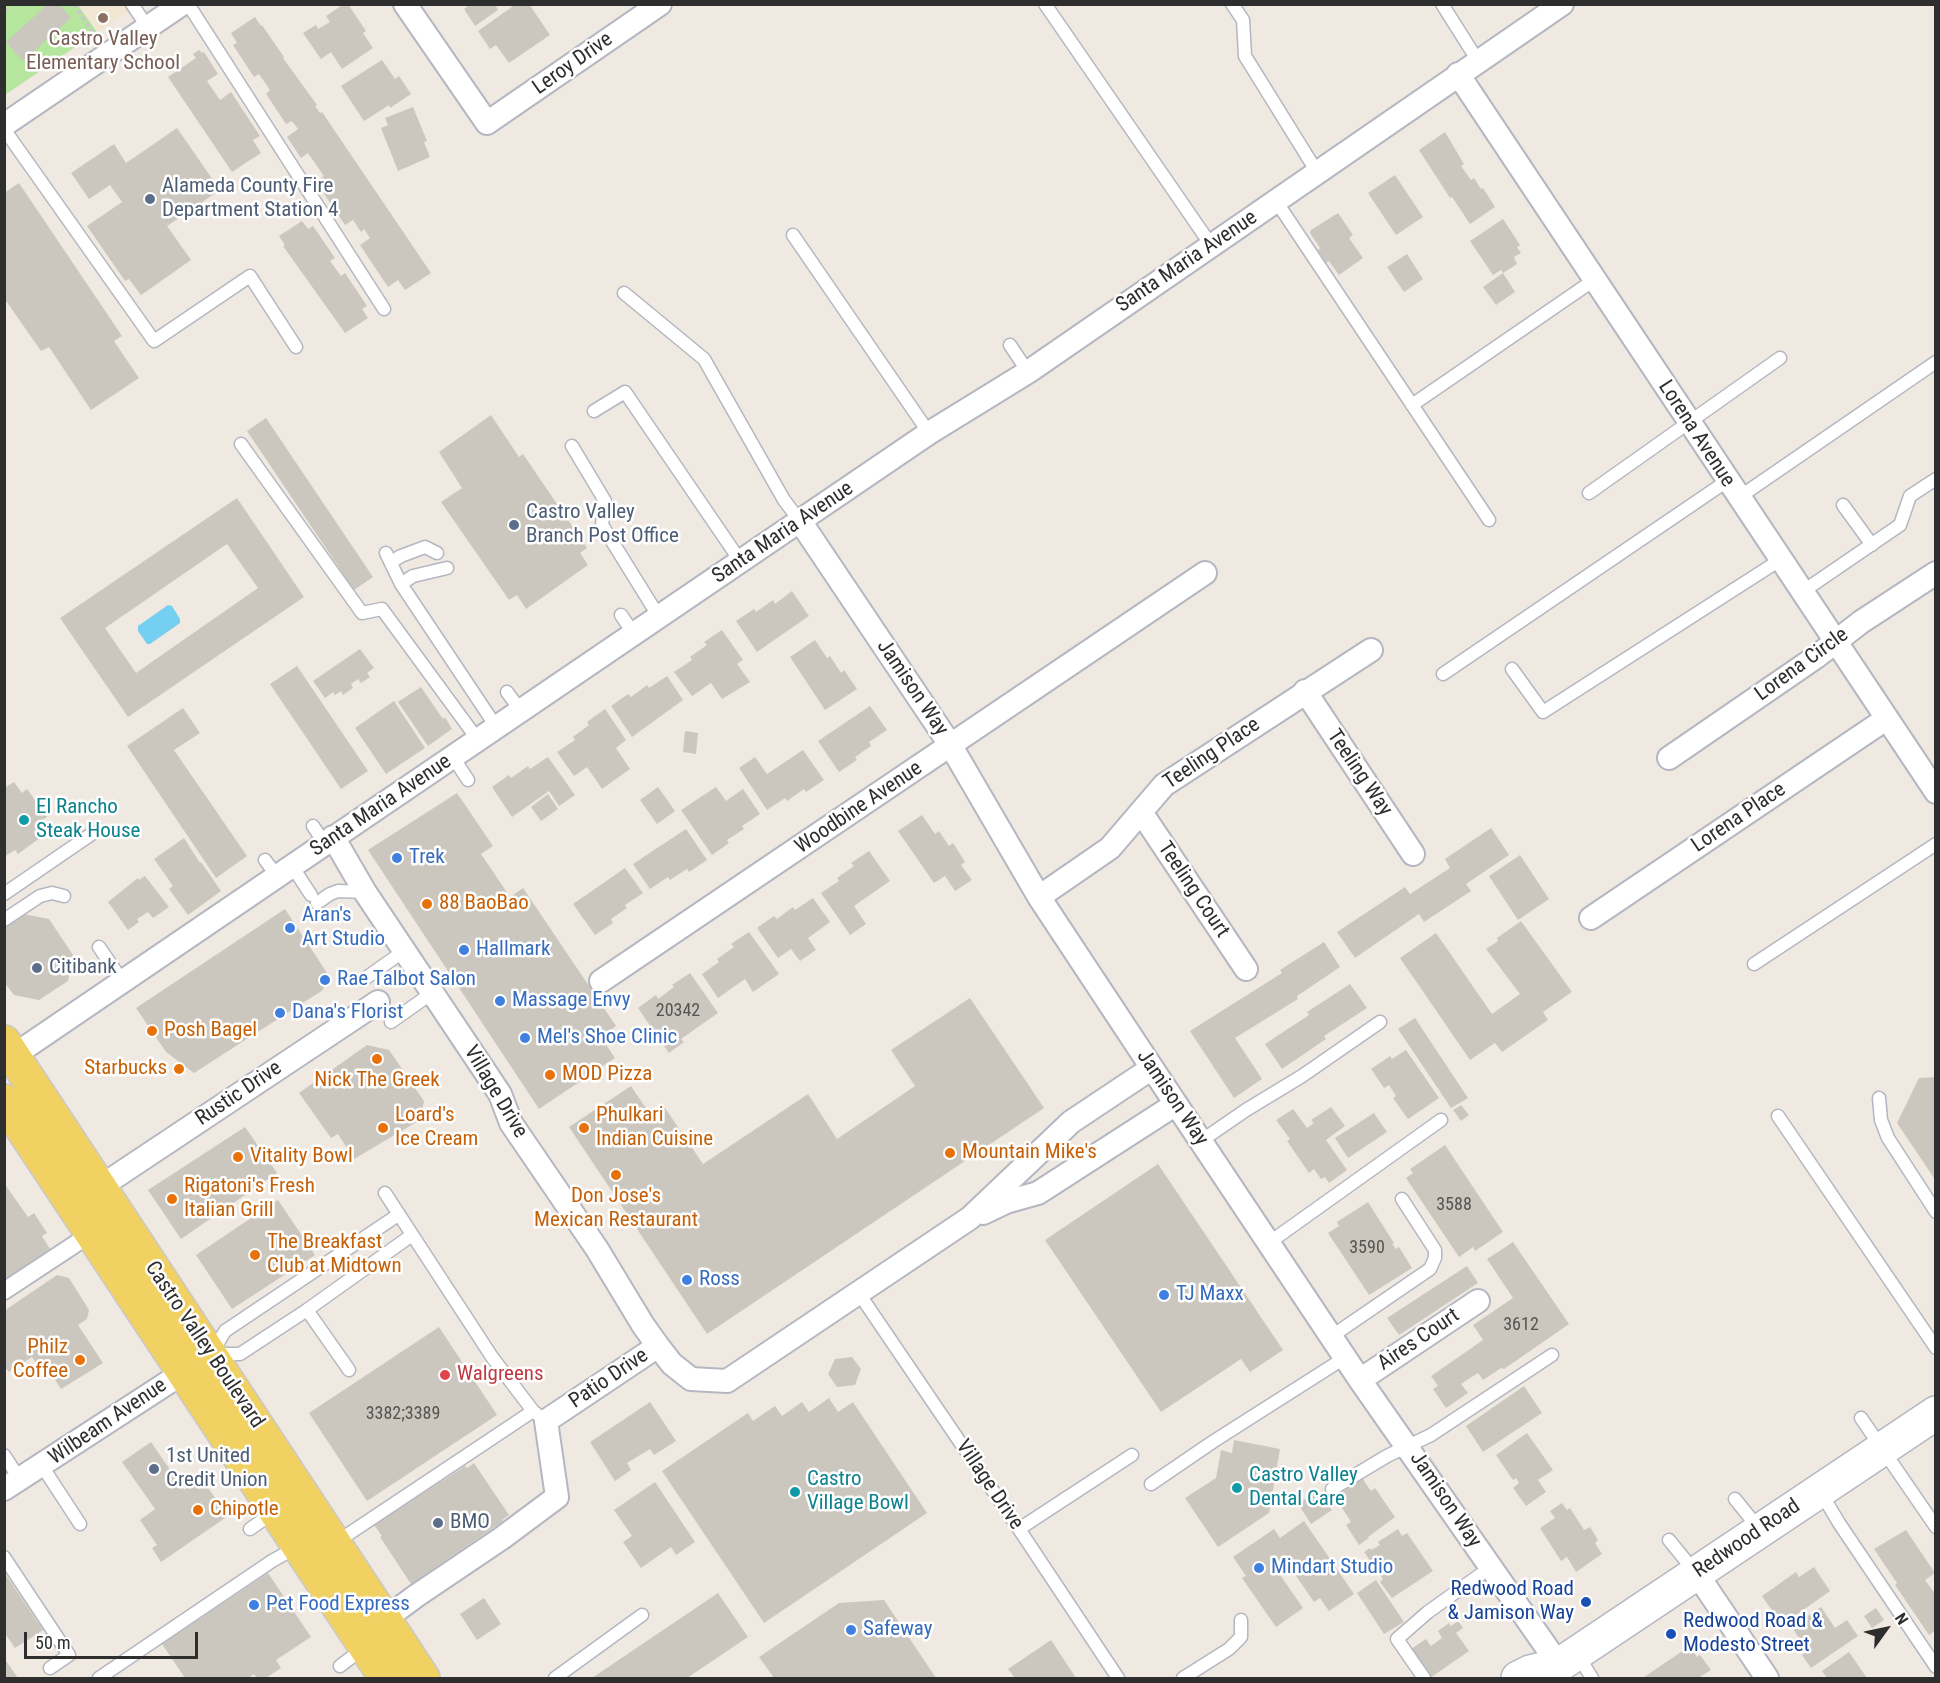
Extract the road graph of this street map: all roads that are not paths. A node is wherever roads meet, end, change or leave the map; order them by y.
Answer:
1 (132, 4) edge
2 (182, 4) edge
3 (188, 4) edge
4 (405, 4) edge
5 (660, 4) edge
6 (1045, 4) edge
7 (1233, 4) edge
8 (1442, 4) edge
9 (1562, 4) edge
10 (148, 28) junction
11 (1478, 61) junction
12 (1458, 74) junction
13 (4, 127) edge
14 (1317, 172) junction
15 (1276, 201) junction
16 (793, 235) dead end
17 (1211, 245) junction
18 (1594, 280) junction
19 (624, 293) dead end
20 (384, 309) dead end
21 (1010, 345) dead end
22 (296, 347) dead end
23 (1780, 358) dead end
24 (1935, 362) edge
25 (1028, 372) junction
26 (1412, 405) junction
27 (594, 411) dead end
28 (1689, 423) junction
29 (929, 433) junction
30 (241, 444) dead end
31 (572, 446) dead end
32 (1935, 479) edge
33 (1733, 489) junction
34 (1589, 493) dead end
35 (1843, 506) dead end
36 (1490, 520) dead end
37 (800, 521) junction
38 (1872, 544) junction
39 (437, 553) dead end
40 (1780, 560) junction
41 (741, 562) junction
42 (447, 568) dead end
43 (1205, 573) dead end
44 (1935, 573) edge
45 (401, 584) junction
46 (1802, 592) junction
47 (621, 615) dead end
48 (659, 617) junction
49 (634, 634) junction
50 (1834, 642) junction
51 (1371, 650) dead end
52 (1512, 669) dead end
53 (1443, 674) dead end
54 (1305, 691) junction
55 (507, 692) dead end
56 (521, 711) junction
57 (1886, 719) junction
58 (497, 728) junction
59 (478, 740) junction
60 (951, 746) junction
61 (453, 757) junction
62 (1669, 758) dead end
63 (468, 780) dead end
64 (1935, 792) edge
65 (1140, 812) junction
66 (93, 833) dead end
67 (324, 836) junction
68 (1935, 844) edge
69 (1413, 854) dead end
70 (278, 867) junction
71 (365, 892) junction
72 (4, 894) edge
73 (64, 896) dead end
74 (1039, 897) junction
75 (1592, 918) dead end
76 (4, 920) edge
77 (99, 947) dead end
78 (404, 951) junction
79 (1754, 964) dead end
80 (1246, 969) dead end
81 (363, 981) dead end
82 (601, 981) dead end
83 (123, 982) junction
84 (432, 993) junction
85 (378, 1002) dead end
86 (391, 1022) dead end
87 (1380, 1022) dead end
88 (8, 1053) edge
89 (1152, 1068) junction
90 (1879, 1098) dead end
91 (4, 1101) edge
92 (1176, 1104) junction
93 (1778, 1116) dead end
94 (1441, 1120) dead end
95 (1201, 1141) junction
96 (100, 1187) junction
97 (385, 1193) dead end
98 (1402, 1199) dead end
99 (1935, 1212) edge
100 (398, 1215) junction
101 (970, 1218) junction
102 (92, 1233) junction
103 (412, 1235) junction
104 (1270, 1242) junction
105 (4, 1291) edge
106 (858, 1292) junction
107 (1478, 1301) dead end
108 (307, 1310) junction
109 (1332, 1336) junction
110 (658, 1346) junction
111 (1935, 1348) edge
112 (211, 1354) junction
113 (1552, 1355) dead end
114 (1346, 1358) junction
115 (349, 1370) dead end
116 (183, 1372) junction
117 (1360, 1380) junction
118 (1935, 1413) edge
119 (540, 1416) junction
120 (1861, 1418) dead end
121 (1407, 1445) junction
122 (1883, 1448) junction
123 (4, 1455) edge
124 (1132, 1455) dead end
125 (42, 1466) junction
126 (12, 1483) edge
127 (1151, 1484) dead end
128 (1332, 1489) dead end
129 (1819, 1490) junction
130 (1736, 1499) dead end
131 (80, 1524) dead end
132 (1935, 1527) edge
133 (1019, 1529) junction
134 (1761, 1531) junction
135 (1669, 1540) dead end
136 (335, 1544) junction
137 (298, 1546) junction
138 (4, 1557) edge
139 (1491, 1567) junction
140 (1697, 1574) junction
141 (642, 1615) dead end
142 (385, 1619) junction
143 (1241, 1620) dead end
144 (352, 1657) junction
145 (1935, 1667) edge
146 (50, 1668) dead end
147 (1570, 1669) edge
148 (99, 1678) edge
149 (386, 1678) edge
150 (423, 1678) edge
151 (555, 1678) edge
152 (1118, 1678) edge
153 (1183, 1678) edge
154 (1424, 1678) edge
155 (1518, 1678) edge
156 (1767, 1678) edge

1 - 10 lane
2 - 10 street
3 - 20 lane
4 - 5 street, Leroy Drive
6 - 17 lane
7 - 14 lane
8 - 11 lane
9 - 11 street, Santa Maria Avenue
10 - 13 street
11 - 12 street, Santa Maria Avenue
12 - 14 street, Santa Maria Avenue
12 - 18 street, Lorena Avenue
13 - 22 lane
14 - 15 street, Santa Maria Avenue
15 - 17 street, Santa Maria Avenue
15 - 26 lane
16 - 29 lane
17 - 25 street, Santa Maria Avenue
18 - 26 lane
18 - 28 street, Lorena Avenue
19 - 37 lane
21 - 25 lane
23 - 28 lane
24 - 33 lane
25 - 29 street, Santa Maria Avenue
26 - 36 lane
27 - 41 lane
28 - 33 street, Lorena Avenue
28 - 34 lane
29 - 37 street, Santa Maria Avenue
30 - 59 lane
31 - 48 lane
32 - 38 lane
33 - 40 street, Lorena Avenue
33 - 53 lane
35 - 38 lane
37 - 41 street, Santa Maria Avenue
37 - 60 street, Jamison Way
38 - 46 lane
39 - 45 lane
40 - 46 street, Lorena Avenue
40 - 52 lane
41 - 48 street, Santa Maria Avenue
42 - 45 lane
43 - 60 street, Woodbine Avenue
44 - 50 street, Lorena Circle
45 - 58 lane
46 - 50 street, Lorena Avenue
47 - 49 lane
48 - 49 street, Santa Maria Avenue
49 - 56 street, Santa Maria Avenue
50 - 57 street, Lorena Avenue
50 - 62 street, Lorena Circle
51 - 54 street, Teeling Place
54 - 65 street, Teeling Place
54 - 69 street, Teeling Way
55 - 56 lane
56 - 58 street, Santa Maria Avenue
57 - 64 street, Lorena Avenue
57 - 75 street, Lorena Place
58 - 59 street, Santa Maria Avenue
59 - 61 street, Santa Maria Avenue
60 - 74 street, Jamison Way
60 - 82 street, Woodbine Avenue
61 - 63 lane
61 - 67 street, Santa Maria Avenue
65 - 74 street, Teeling Place
65 - 80 street, Teeling Court
66 - 72 lane
67 - 70 street, Santa Maria Avenue
67 - 71 street, Village Drive
68 - 79 lane
70 - 71 lane
70 - 83 street, Santa Maria Avenue
71 - 78 street, Village Drive
73 - 76 lane
74 - 89 street, Jamison Way
77 - 83 lane
78 - 81 lane
78 - 84 street, Village Drive
83 - 88 street, Santa Maria Avenue
84 - 86 lane
84 - 110 street, Village Drive
85 - 96 street, Rustic Drive
87 - 95 lane
88 - 96 main road, Castro Valley Boulevard
89 - 92 street, Jamison Way
89 - 101 street, Patio Drive
90 - 99 lane
91 - 102 main road, Castro Valley Boulevard
92 - 95 street, Jamison Way
92 - 101 street, Patio Drive
93 - 111 lane
94 - 104 lane
95 - 104 street, Jamison Way
96 - 112 main road, Castro Valley Boulevard
97 - 100 lane
98 - 109 lane
100 - 103 lane
100 - 112 lane
101 - 106 street, Patio Drive
102 - 105 street
102 - 116 main road, Castro Valley Boulevard
103 - 108 lane
103 - 119 lane
104 - 109 street, Jamison Way
106 - 110 street, Patio Drive
106 - 133 lane, Village Drive
107 - 117 street, Aires Court
108 - 112 lane
108 - 115 lane
109 - 114 street, Jamison Way
110 - 119 street, Patio Drive
112 - 116 street, Wilbeam Avenue
112 - 136 main road, Castro Valley Boulevard
113 - 121 lane
114 - 117 street, Jamison Way
114 - 127 lane
116 - 125 street, Wilbeam Avenue
116 - 137 main road, Castro Valley Boulevard
117 - 121 street, Jamison Way
118 - 122 main road, Redwood Road
119 - 136 lane
119 - 142 street, Patio Drive
120 - 122 lane
121 - 128 lane
121 - 139 street, Jamison Way
122 - 129 main road, Redwood Road
122 - 132 lane
123 - 126 lane
124 - 133 lane
125 - 126 street, Wilbeam Avenue
125 - 131 lane
129 - 134 main road, Redwood Road
129 - 145 lane
130 - 134 lane
133 - 152 lane, Village Drive
134 - 140 main road, Redwood Road
135 - 140 lane
136 - 142 main road, Castro Valley Boulevard
137 - 144 main road, Castro Valley Boulevard
137 - 148 lane
138 - 146 lane
139 - 147 street, Jamison Way
139 - 154 lane
140 - 147 main road, Redwood Road
140 - 156 street
141 - 151 lane
142 - 144 street, Patio Drive
142 - 150 main road, Castro Valley Boulevard
143 - 153 lane
144 - 149 main road, Castro Valley Boulevard
147 - 155 main road, Redwood Road

